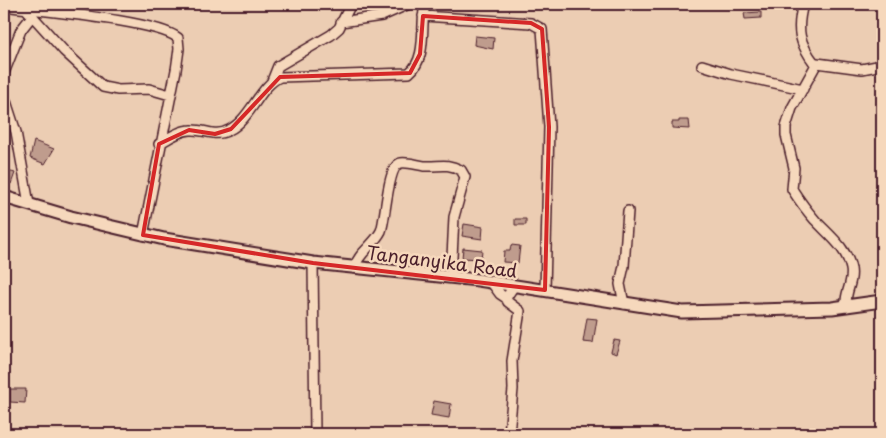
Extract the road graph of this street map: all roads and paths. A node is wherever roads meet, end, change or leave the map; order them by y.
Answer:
1 (350, 4) edge
2 (404, 4) edge
3 (409, 4) edge
4 (803, 4) edge
5 (4, 6) edge
6 (43, 8) edge
7 (424, 9) edge
8 (29, 13) junction
9 (341, 22) junction
10 (815, 64) junction
11 (702, 65) dead end
12 (882, 65) edge
13 (4, 73) edge
14 (272, 81) junction
15 (803, 89) junction
16 (170, 94) junction
17 (4, 95) edge
18 (159, 144) junction
19 (4, 197) edge
20 (30, 204) junction
21 (628, 211) dead end
22 (143, 235) junction
23 (313, 263) junction
24 (354, 268) junction
25 (451, 278) junction
26 (492, 283) junction
27 (514, 286) junction
28 (545, 290) junction
29 (506, 298) junction
30 (882, 300) edge
31 (624, 304) junction
32 (847, 307) junction
33 (315, 434) edge
34 (509, 434) edge

1 - 9 street
2 - 3 street
3 - 7 street
3 - 9 street
4 - 10 street
5 - 8 street
6 - 8 street
6 - 16 street
7 - 14 street
7 - 28 street
8 - 13 street
8 - 16 street
9 - 14 street
10 - 12 street
10 - 15 street
11 - 15 street
14 - 18 street
15 - 32 street
16 - 18 street
17 - 20 street
18 - 22 street
19 - 20 street, Tanganyika Road
20 - 22 street, Tanganyika Road
21 - 31 street
22 - 23 street, Tanganyika Road
23 - 24 street, Tanganyika Road
23 - 33 street
24 - 25 street, Tanganyika Road
24 - 25 street
25 - 26 street, Tanganyika Road
26 - 27 street, Tanganyika Road
26 - 29 street
27 - 28 street, Tanganyika Road
27 - 29 street
28 - 31 street, Tanganyika Road
29 - 34 street
30 - 32 street, Tanganyika Road
31 - 32 street, Tanganyika Road

